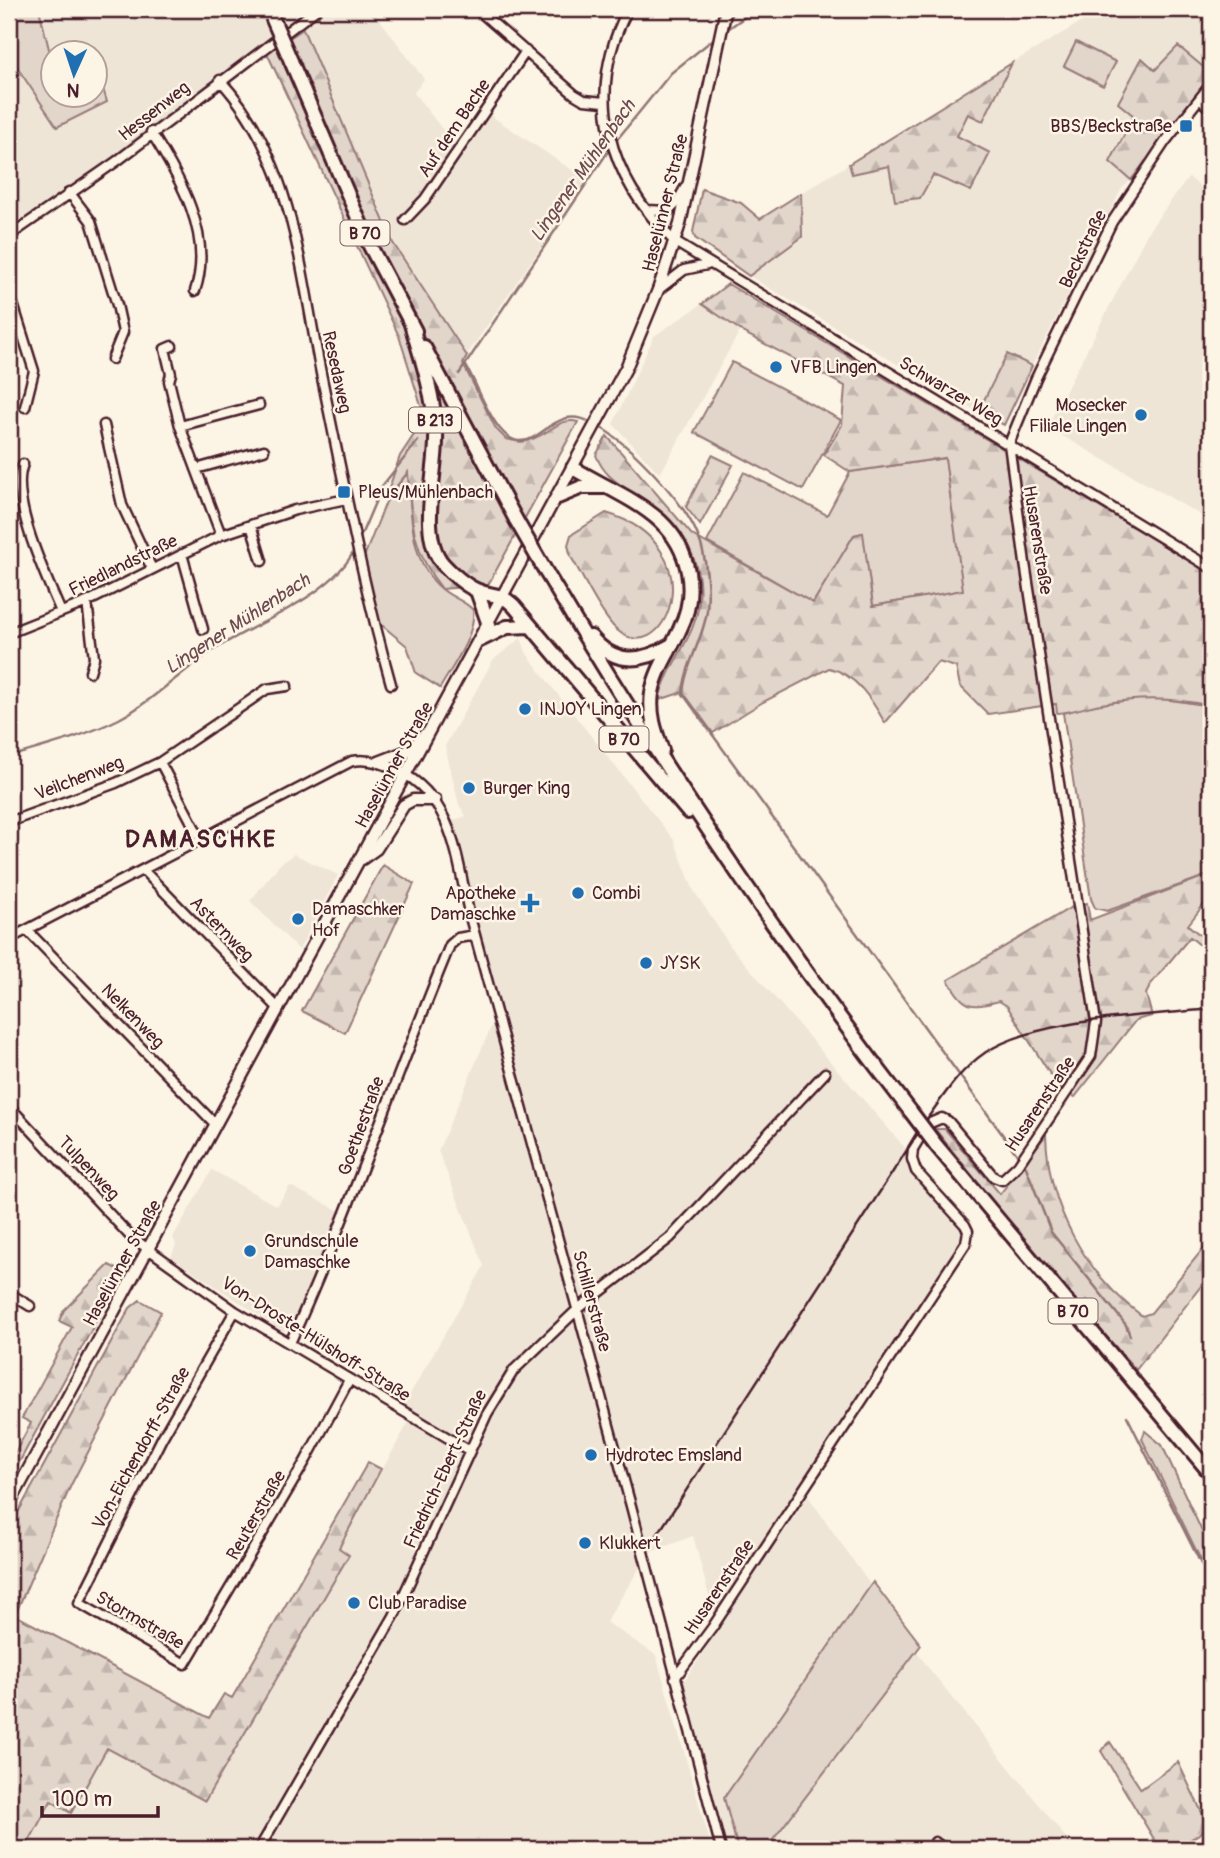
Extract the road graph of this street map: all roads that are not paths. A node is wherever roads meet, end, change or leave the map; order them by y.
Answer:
1 (317, 9) edge
2 (477, 9) edge
3 (628, 9) edge
4 (726, 9) edge
5 (270, 13) edge
6 (526, 51) junction
7 (220, 80) junction
8 (1211, 84) edge
9 (1199, 99) junction
10 (604, 102) junction
11 (1211, 109) edge
12 (151, 132) junction
13 (689, 179) junction
14 (69, 192) junction
15 (647, 210) junction
16 (405, 220) dead end
17 (9, 236) edge
18 (675, 242) junction
19 (708, 265) junction
20 (658, 290) junction
21 (9, 291) edge
22 (195, 291) dead end
23 (411, 324) junction
24 (172, 346) dead end
25 (112, 359) dead end
26 (259, 405) dead end
27 (24, 407) dead end
28 (104, 425) dead end
29 (180, 426) junction
30 (1009, 444) junction
31 (264, 450) dead end
32 (23, 464) dead end
33 (573, 468) junction
34 (196, 469) junction
35 (607, 488) junction
36 (558, 497) junction
37 (346, 499) junction
38 (251, 525) junction
39 (221, 535) junction
40 (182, 554) junction
41 (262, 561) dead end
42 (1211, 568) edge
43 (152, 569) junction
44 (477, 591) junction
45 (504, 596) junction
46 (87, 602) junction
47 (565, 604) junction
48 (61, 612) junction
49 (489, 625) junction
50 (529, 626) junction
51 (203, 629) dead end
52 (9, 633) edge
53 (480, 640) junction
54 (672, 644) junction
55 (90, 671) dead end
56 (391, 684) dead end
57 (287, 686) dead end
58 (433, 726) junction
59 (160, 762) junction
60 (379, 762) junction
61 (668, 771) junction
62 (407, 775) junction
63 (435, 800) junction
64 (9, 822) edge
65 (201, 840) junction
66 (721, 849) junction
67 (359, 862) junction
68 (143, 870) junction
69 (27, 930) junction
70 (475, 935) junction
71 (9, 939) edge
72 (279, 1009) junction
73 (825, 1073) dead end
74 (9, 1106) edge
75 (216, 1125) junction
76 (147, 1250) junction
77 (9, 1293) edge
78 (30, 1306) dead end
79 (578, 1309) junction
80 (235, 1311) junction
81 (290, 1343) junction
82 (349, 1380) junction
83 (470, 1451) junction
84 (1211, 1474) edge
85 (9, 1505) edge
86 (79, 1603) joint
87 (185, 1664) joint
88 (675, 1678) junction
89 (935, 1842) dead end
90 (259, 1849) edge
91 (721, 1849) edge
92 (944, 1849) edge

1 - 7 street, Hessenweg
2 - 6 street
3 - 10 street, Schwarzer Weg
4 - 13 street, Haselünner Straße
5 - 23 main road, B 70, bridge
6 - 10 street
6 - 16 street, Auf dem Bache
7 - 12 street, Hessenweg
7 - 37 street, Resedaweg
8 - 9 street, Beckstraße
9 - 11 street
9 - 30 street, Beckstraße
10 - 15 street, Schwarzer Weg
12 - 14 street, Hessenweg
12 - 22 street
13 - 15 street
13 - 18 street, Haselünner Straße
14 - 17 street, Hessenweg
14 - 25 street
15 - 18 street, Schwarzer Weg
18 - 19 street, Schwarzer Weg
18 - 20 street, Haselünner Straße
19 - 20 street
19 - 30 street, Schwarzer Weg
20 - 33 street, Haselünner Straße
21 - 27 street
23 - 44 main road, B 213
23 - 47 main road, B 70, bridge
24 - 29 street
26 - 29 street
28 - 43 street
29 - 34 street
30 - 42 street, Schwarzer Weg
30 - 88 street, Husarenstraße
31 - 34 street
32 - 48 street
33 - 35 main road
33 - 36 street, Haselünner Straße
34 - 39 street
35 - 36 main road
35 - 54 main road
36 - 45 street, Haselünner Straße
37 - 38 street, Friedlandstraße
37 - 56 street, Resedaweg
38 - 39 street, Friedlandstraße
38 - 41 street
39 - 40 street, Friedlandstraße
40 - 43 street, Friedlandstraße
40 - 51 street
43 - 46 street, Friedlandstraße
44 - 45 main road
44 - 49 main road
45 - 49 street, Haselünner Straße
45 - 50 main road, B 70
46 - 48 street, Friedlandstraße
46 - 55 street
47 - 54 main road
47 - 61 main road, B 70
48 - 52 street, Friedlandstraße
49 - 53 street, Haselünner Straße
50 - 53 main road
50 - 66 main road, B 70
53 - 58 street, Haselünner Straße
54 - 61 main road
57 - 59 street, Veilchenweg
58 - 60 street
58 - 62 street, Haselünner Straße
59 - 64 street, Veilchenweg
59 - 65 street
60 - 62 street, Schillerstraße
60 - 65 street
61 - 66 main road, B 70
62 - 63 street, Schillerstraße
62 - 67 street, Haselünner Straße
63 - 67 street
63 - 70 street, Schillerstraße
65 - 68 street
66 - 84 main road, B 70, bridge
67 - 72 street, Haselünner Straße
68 - 69 street
68 - 72 street, Asternweg
69 - 71 street
69 - 75 street, Nelkenweg
70 - 79 street, Schillerstraße
70 - 81 street, Goethestraße
72 - 75 street, Haselünner Straße
73 - 79 street, Friedrich-Ebert-Straße
74 - 76 street, Tulpenweg
75 - 76 street, Haselünner Straße
76 - 80 street, Von-Droste-Hülshoff-Straße
76 - 85 street, Haselünner Straße
77 - 78 street
79 - 83 street, Friedrich-Ebert-Straße
79 - 88 street, Schillerstraße
80 - 81 street, Von-Droste-Hülshoff-Straße
80 - 86 street, Von-Eichendorff-Straße
81 - 82 street, Von-Droste-Hülshoff-Straße
82 - 83 street, Von-Droste-Hülshoff-Straße
82 - 87 street, Reuterstraße
83 - 90 street, Friedrich-Ebert-Straße
86 - 87 street, Stormstraße
88 - 91 street, Schillerstraße
89 - 92 street

